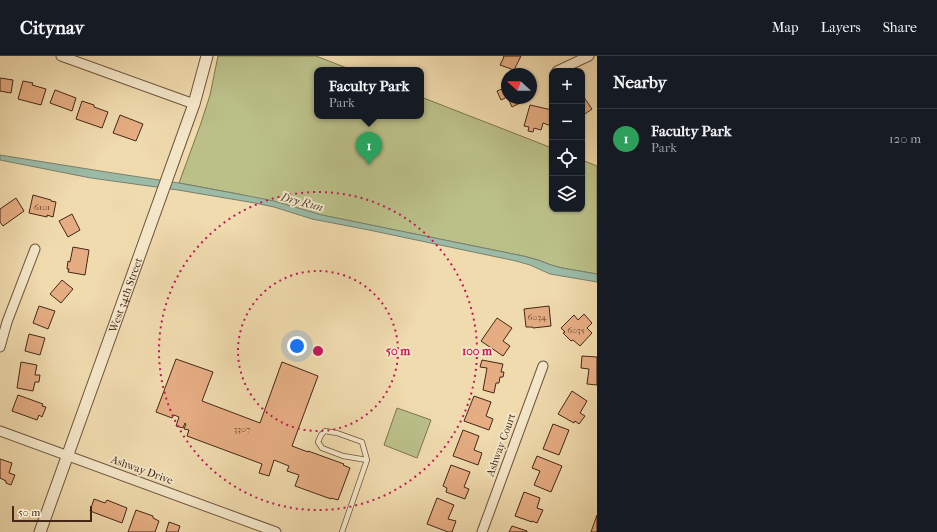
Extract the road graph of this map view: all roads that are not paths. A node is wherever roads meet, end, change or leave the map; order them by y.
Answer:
1 (61, 56) edge
2 (207, 56) edge
3 (589, 56) edge
4 (563, 68) edge
5 (194, 104) junction
6 (35, 249) dead end
7 (0, 347) edge
8 (543, 366) dead end
9 (0, 431) edge
10 (68, 455) junction
11 (367, 460) junction
12 (40, 532) edge
13 (276, 532) edge
14 (342, 532) edge
15 (482, 532) edge

1 - 5 street
2 - 5 street, West 34th Street
3 - 4 street
5 - 10 street, West 34th Street
6 - 7 street
8 - 15 street, Ashway Court
9 - 10 street, Ashway Drive
10 - 12 street, West 34th Street
10 - 13 street, Ashway Drive
11 - 11 lane
11 - 14 lane

